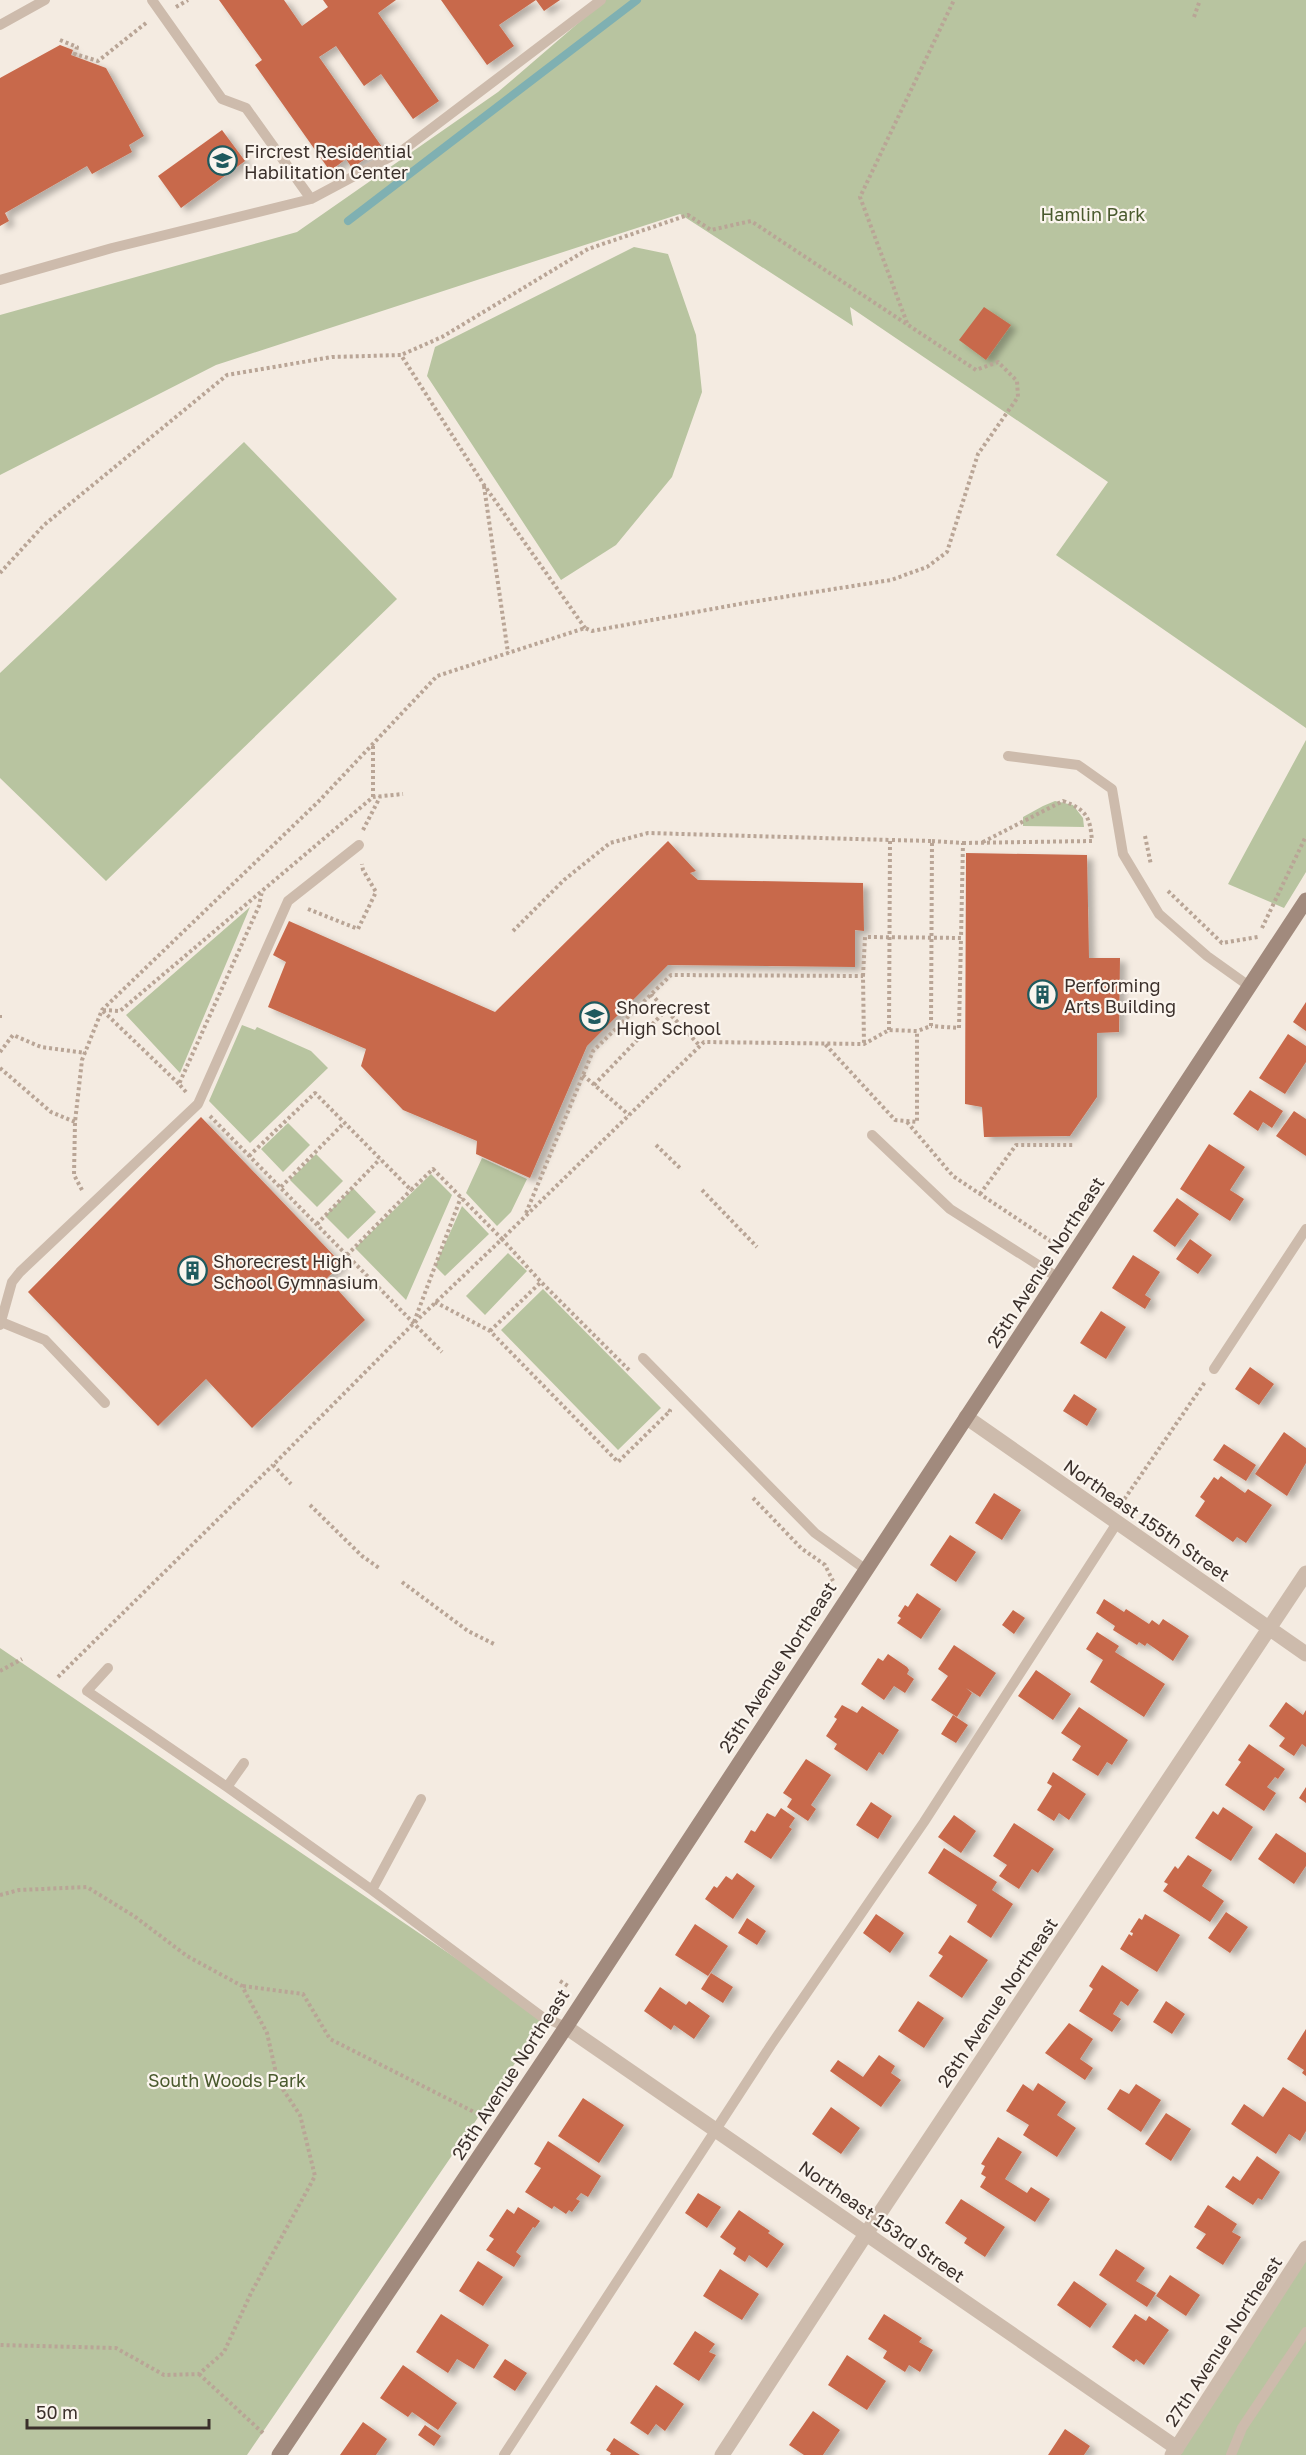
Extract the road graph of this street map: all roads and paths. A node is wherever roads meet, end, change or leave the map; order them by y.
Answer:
1 (45, 0) edge
2 (152, 0) edge
3 (601, 0) edge
4 (954, 0) edge
5 (1200, 0) edge
6 (1194, 17) dead end
7 (146, 23) dead end
8 (0, 25) edge
9 (60, 40) dead end
10 (311, 199) junction
11 (0, 280) edge
12 (907, 324) junction
13 (401, 355) junction
14 (484, 485) junction
15 (0, 573) edge
16 (585, 628) junction
17 (508, 653) junction
18 (373, 743) junction
19 (1008, 756) dead end
20 (403, 794) dead end
21 (380, 796) junction
22 (373, 797) junction
23 (1306, 836) edge
24 (1145, 837) dead end
25 (890, 840) junction
26 (932, 841) junction
27 (963, 843) junction
28 (981, 843) junction
29 (359, 845) junction
30 (1153, 872) dead end
31 (1160, 884) dead end
32 (262, 891) junction
33 (1306, 900) edge
34 (308, 909) dead end
35 (513, 931) dead end
36 (888, 937) junction
37 (930, 938) junction
38 (961, 938) junction
39 (863, 976) junction
40 (1249, 986) junction
41 (651, 994) junction
42 (102, 1010) junction
43 (666, 1010) junction
44 (931, 1026) junction
45 (889, 1029) junction
46 (917, 1031) junction
47 (824, 1043) junction
48 (864, 1044) junction
49 (700, 1046) junction
50 (1, 1049) edge
51 (86, 1053) junction
52 (0, 1068) edge
53 (583, 1075) junction
54 (179, 1084) junction
55 (594, 1085) junction
56 (198, 1104) junction
57 (629, 1115) junction
58 (907, 1121) junction
59 (75, 1122) junction
60 (344, 1123) junction
61 (872, 1135) dead end
62 (1073, 1144) dead end
63 (656, 1145) dead end
64 (249, 1156) junction
65 (380, 1158) junction
66 (682, 1170) dead end
67 (281, 1187) junction
68 (411, 1190) junction
69 (702, 1190) dead end
70 (980, 1194) junction
71 (461, 1197) junction
72 (90, 1206) junction
73 (525, 1216) junction
74 (317, 1224) junction
75 (1306, 1229) edge
76 (501, 1239) junction
77 (1055, 1244) dead end
78 (757, 1247) dead end
79 (347, 1255) junction
80 (1057, 1277) junction
81 (541, 1282) junction
82 (435, 1302) junction
83 (414, 1323) junction
84 (0, 1324) edge
85 (490, 1330) junction
86 (442, 1352) dead end
87 (643, 1358) dead end
88 (1214, 1369) joint
89 (629, 1371) dead end
90 (105, 1403) dead end
91 (662, 1403) dead end
92 (966, 1417) junction
93 (273, 1465) junction
94 (291, 1484) dead end
95 (310, 1504) dead end
96 (1114, 1521) junction
97 (379, 1568) dead end
98 (865, 1569) junction
99 (1306, 1573) edge
100 (402, 1582) dead end
101 (1269, 1629) junction
102 (494, 1644) dead end
103 (1306, 1654) edge
104 (22, 1659) dead end
105 (108, 1668) dead end
106 (0, 1671) edge
107 (58, 1677) dead end
108 (244, 1763) dead end
109 (227, 1787) junction
110 (422, 1799) dead end
111 (372, 1890) junction
112 (0, 1895) edge
113 (560, 1981) dead end
114 (242, 1986) junction
115 (568, 1986) dead end
116 (566, 2027) junction
117 (476, 2113) dead end
118 (716, 2130) junction
119 (866, 2234) junction
120 (1306, 2248) edge
121 (1306, 2332) edge
122 (0, 2345) edge
123 (199, 2374) junction
124 (264, 2434) dead end
125 (1177, 2453) edge
126 (279, 2455) edge
127 (504, 2455) edge
128 (722, 2455) edge
129 (1231, 2455) edge

1 - 8 lane
2 - 10 lane
3 - 10 lane
4 - 12 path
5 - 6 path
7 - 9 path
10 - 11 lane
12 - 13 path
12 - 16 path
13 - 14 path
13 - 15 path
14 - 16 path
14 - 17 path
16 - 17 path
17 - 18 path
18 - 22 path
18 - 42 path
19 - 40 lane
20 - 21 path
21 - 22 path
21 - 29 path
22 - 32 path
23 - 31 path
24 - 30 path
25 - 26 path
25 - 35 path
25 - 36 path
26 - 27 path
26 - 37 path
27 - 28 path
27 - 38 path
28 - 28 path
29 - 34 path
29 - 56 lane
32 - 42 path
32 - 54 path
33 - 40 street, 25th Avenue Northeast
36 - 37 path
36 - 39 path
36 - 45 path
37 - 38 path
37 - 44 path
38 - 44 path
39 - 41 path
39 - 48 path
40 - 80 street, 25th Avenue Northeast
41 - 43 path
41 - 53 path
42 - 51 path
42 - 54 path
43 - 49 path
43 - 55 path
44 - 46 path
45 - 46 path
45 - 48 path
46 - 58 path
47 - 48 path
47 - 49 path
47 - 58 path
49 - 57 path
50 - 51 path
51 - 59 path
52 - 59 path
53 - 55 path
53 - 73 path
54 - 56 path
55 - 57 path
56 - 64 path
56 - 72 lane
57 - 73 path
58 - 70 path
59 - 72 path
60 - 64 path
60 - 65 path
60 - 67 path
61 - 80 lane
62 - 70 path
63 - 66 path
64 - 67 path
65 - 68 path
65 - 74 path
67 - 74 path
68 - 71 path
68 - 79 path
69 - 78 path
70 - 77 path
71 - 76 path
71 - 83 path
72 - 84 lane
73 - 76 path
74 - 79 path
75 - 88 lane
76 - 81 path
76 - 82 path
79 - 83 path
80 - 92 street, 25th Avenue Northeast
81 - 85 path
81 - 89 path
82 - 83 path
82 - 85 path
83 - 86 path
83 - 93 path
84 - 90 lane
85 - 91 path
87 - 98 lane
88 - 96 path
92 - 96 street, Northeast 155th Street
92 - 98 street, 25th Avenue Northeast
93 - 94 path
93 - 107 path
95 - 97 path
96 - 101 street, Northeast 155th Street
96 - 118 lane
98 - 116 street, 25th Avenue Northeast
99 - 101 street, 26th Avenue Northeast
100 - 102 path
101 - 103 street, Northeast 155th Street
101 - 119 street, 26th Avenue Northeast
104 - 106 path
105 - 109 lane
108 - 109 lane
109 - 111 lane
110 - 111 lane
111 - 116 lane
112 - 114 path
113 - 115 path
114 - 117 path
114 - 123 path
116 - 118 street, Northeast 153rd Street
116 - 126 street, 25th Avenue Northeast
118 - 119 street, Northeast 153rd Street
118 - 127 lane
119 - 125 street, Northeast 153rd Street
119 - 128 street, 26th Avenue Northeast
120 - 125 street, 27th Avenue Northeast
121 - 129 lane
122 - 123 path
123 - 124 path

